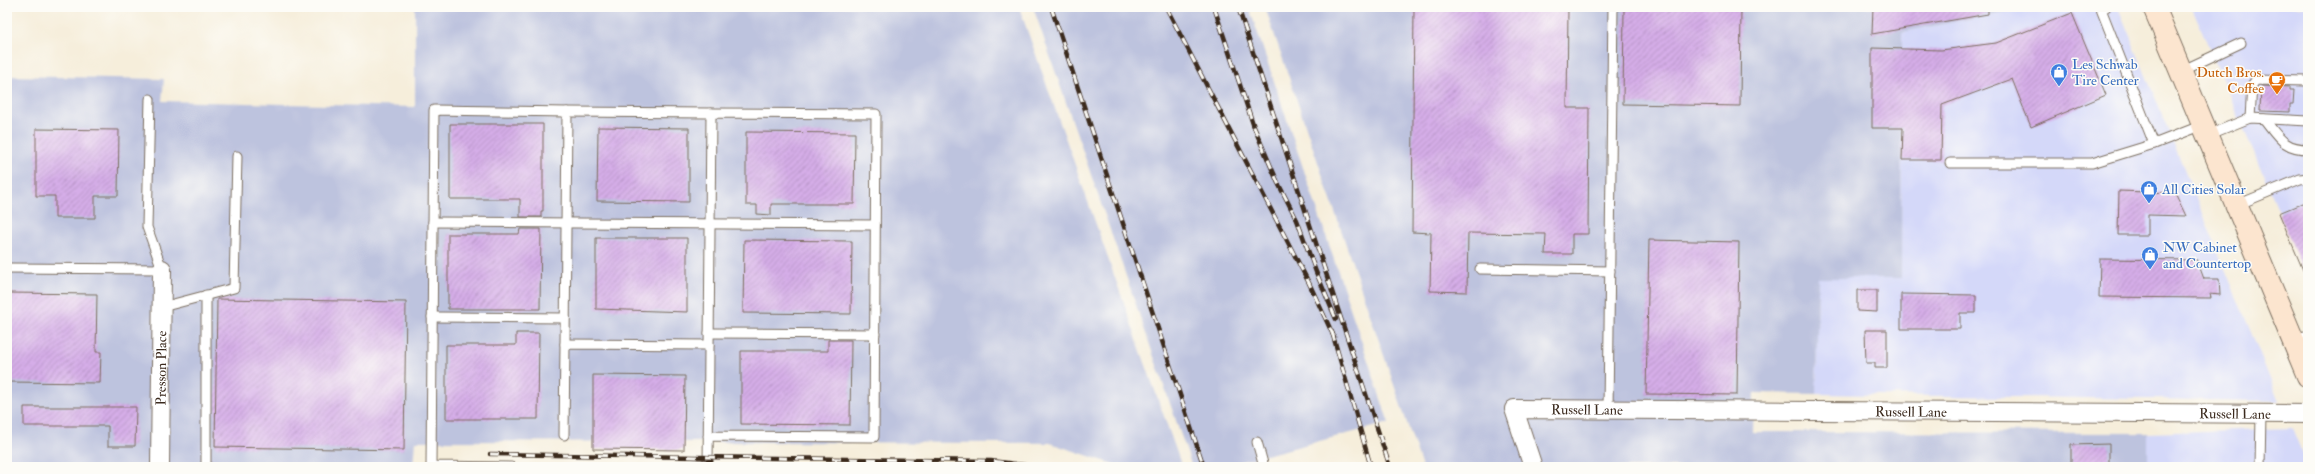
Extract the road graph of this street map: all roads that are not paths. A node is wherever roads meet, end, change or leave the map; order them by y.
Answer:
1 (1613, 7) edge
2 (2106, 7) edge
3 (2154, 7) edge
4 (2241, 43) dead end
5 (2181, 71) junction
6 (2303, 81) edge
7 (2308, 86) edge
8 (150, 99) dead end
9 (567, 112) junction
10 (711, 113) junction
11 (2250, 118) junction
12 (2264, 119) junction
13 (2308, 121) edge
14 (2205, 130) junction
15 (2154, 144) junction
16 (2308, 149) edge
17 (237, 156) dead end
18 (1950, 163) dead end
19 (2308, 178) edge
20 (2237, 205) junction
21 (433, 222) junction
22 (566, 223) junction
23 (710, 224) junction
24 (875, 225) junction
25 (7, 268) edge
26 (162, 269) junction
27 (1480, 269) dead end
28 (1610, 271) junction
29 (206, 295) junction
30 (162, 307) junction
31 (432, 317) junction
32 (565, 318) junction
33 (709, 333) junction
34 (874, 334) junction
35 (2301, 338) edge
36 (565, 344) junction
37 (709, 345) junction
38 (2308, 376) edge
39 (1608, 410) junction
40 (2261, 414) junction
41 (2308, 414) edge
42 (564, 434) dead end
43 (708, 436) junction
44 (1257, 442) dead end
45 (160, 467) edge
46 (206, 467) edge
47 (511, 467) edge
48 (708, 467) edge
49 (1264, 467) edge
50 (1533, 467) edge
51 (2260, 467) edge

1 - 28 lane
2 - 15 lane
3 - 5 main road
4 - 5 lane
5 - 14 main road
6 - 7 lane
6 - 11 lane
8 - 26 lane
9 - 10 lane
9 - 21 lane
9 - 22 lane
10 - 23 lane
10 - 24 lane
11 - 12 lane
11 - 14 lane
12 - 13 lane
12 - 16 lane
14 - 15 lane
14 - 20 main road
15 - 18 lane
17 - 29 lane
19 - 20 lane
20 - 35 main road
21 - 22 lane
21 - 31 lane
22 - 23 lane
22 - 32 lane
23 - 24 lane
23 - 33 lane
24 - 34 lane
25 - 26 lane
26 - 30 street, Presson Place
27 - 28 lane
28 - 39 lane
29 - 30 lane
29 - 46 lane
30 - 45 street, Presson Place
31 - 32 lane
31 - 47 lane
32 - 36 lane
33 - 34 lane
33 - 37 lane
34 - 43 lane
35 - 38 main road
36 - 37 lane
36 - 42 lane
37 - 43 lane
39 - 40 street, Russell Lane
39 - 50 street, Russell Lane
40 - 41 street, Russell Lane
40 - 51 lane
43 - 48 lane
44 - 49 lane

